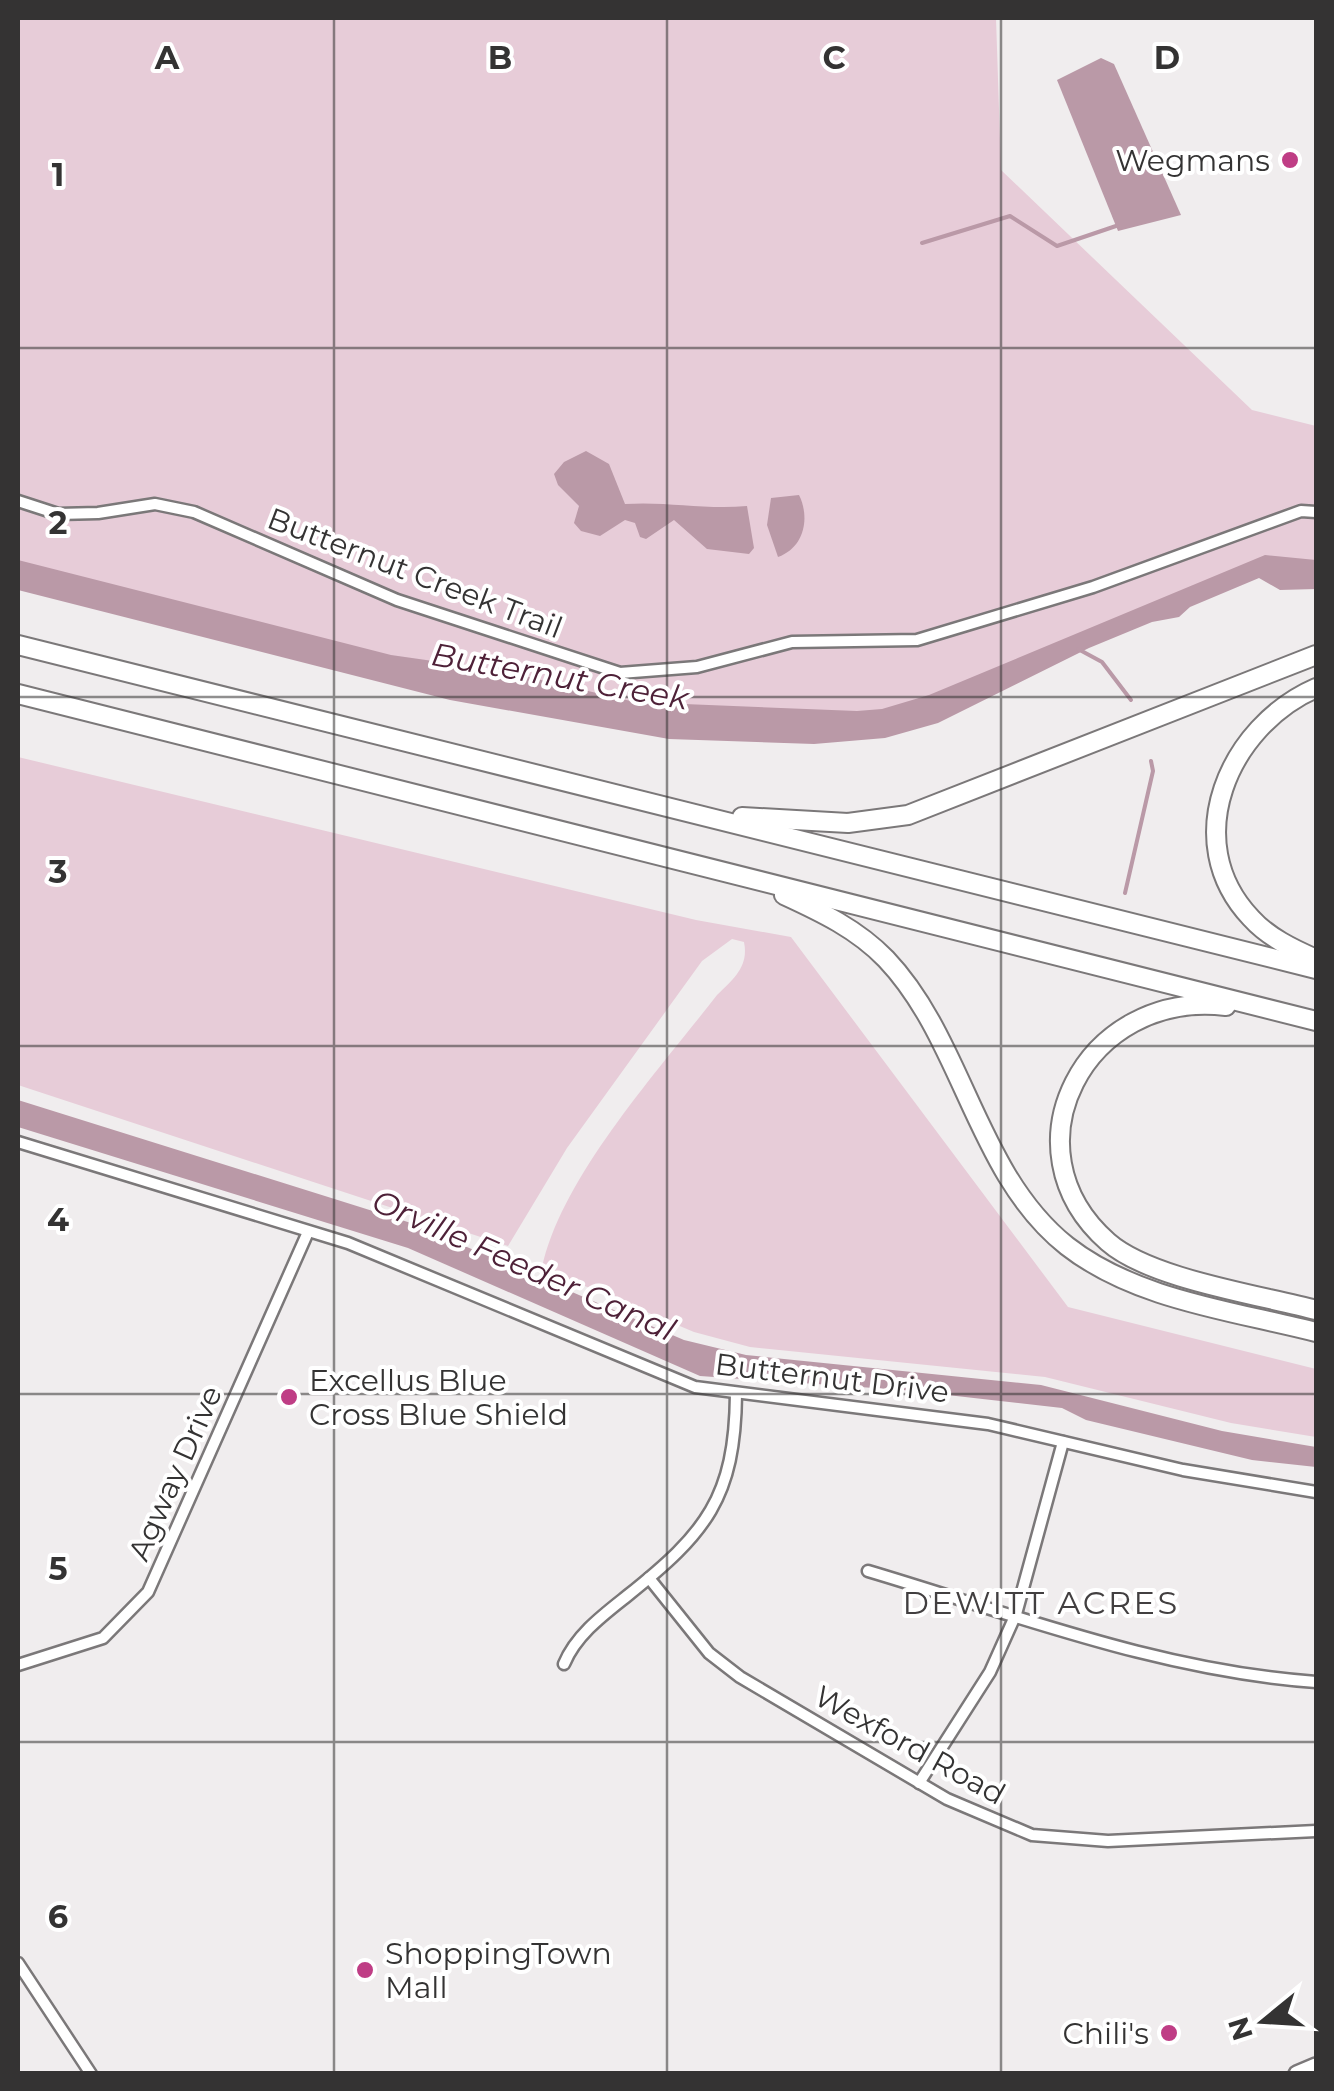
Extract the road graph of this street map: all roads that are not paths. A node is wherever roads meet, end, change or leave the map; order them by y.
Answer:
1 (18, 500) edge
2 (1316, 512) edge
3 (18, 645) edge
4 (1316, 655) edge
5 (1316, 688) edge
6 (18, 694) edge
7 (696, 813) junction
8 (747, 878) junction
9 (1316, 959) edge
10 (1316, 969) edge
11 (1291, 1014) junction
12 (1316, 1021) edge
13 (18, 1142) edge
14 (308, 1232) junction
15 (1316, 1310) edge
16 (1316, 1332) edge
17 (736, 1394) junction
18 (1064, 1442) junction
19 (1316, 1492) edge
20 (868, 1572) dead end
21 (650, 1578) junction
22 (1016, 1614) junction
23 (564, 1664) dead end
24 (18, 1665) edge
25 (1316, 1682) edge
26 (919, 1782) junction
27 (1316, 1831) edge
28 (18, 1963) edge
29 (1316, 2066) edge
30 (90, 2074) edge
31 (1297, 2074) edge

1 - 2 street, Butternut Creek Trail
3 - 7 highway
4 - 7 highway
5 - 9 highway
6 - 8 highway
7 - 10 highway
8 - 11 highway
8 - 16 highway
11 - 12 highway
11 - 15 highway
13 - 14 street, Butternut Drive
14 - 17 street, Butternut Drive
14 - 24 street, Agway Drive
17 - 18 street, Butternut Drive
17 - 21 street
18 - 19 street, Butternut Drive
18 - 22 street
20 - 22 street
21 - 23 street
21 - 26 street, Wexford Road
22 - 25 street
22 - 26 street
26 - 27 street, Wexford Road
28 - 30 street
29 - 31 main road

